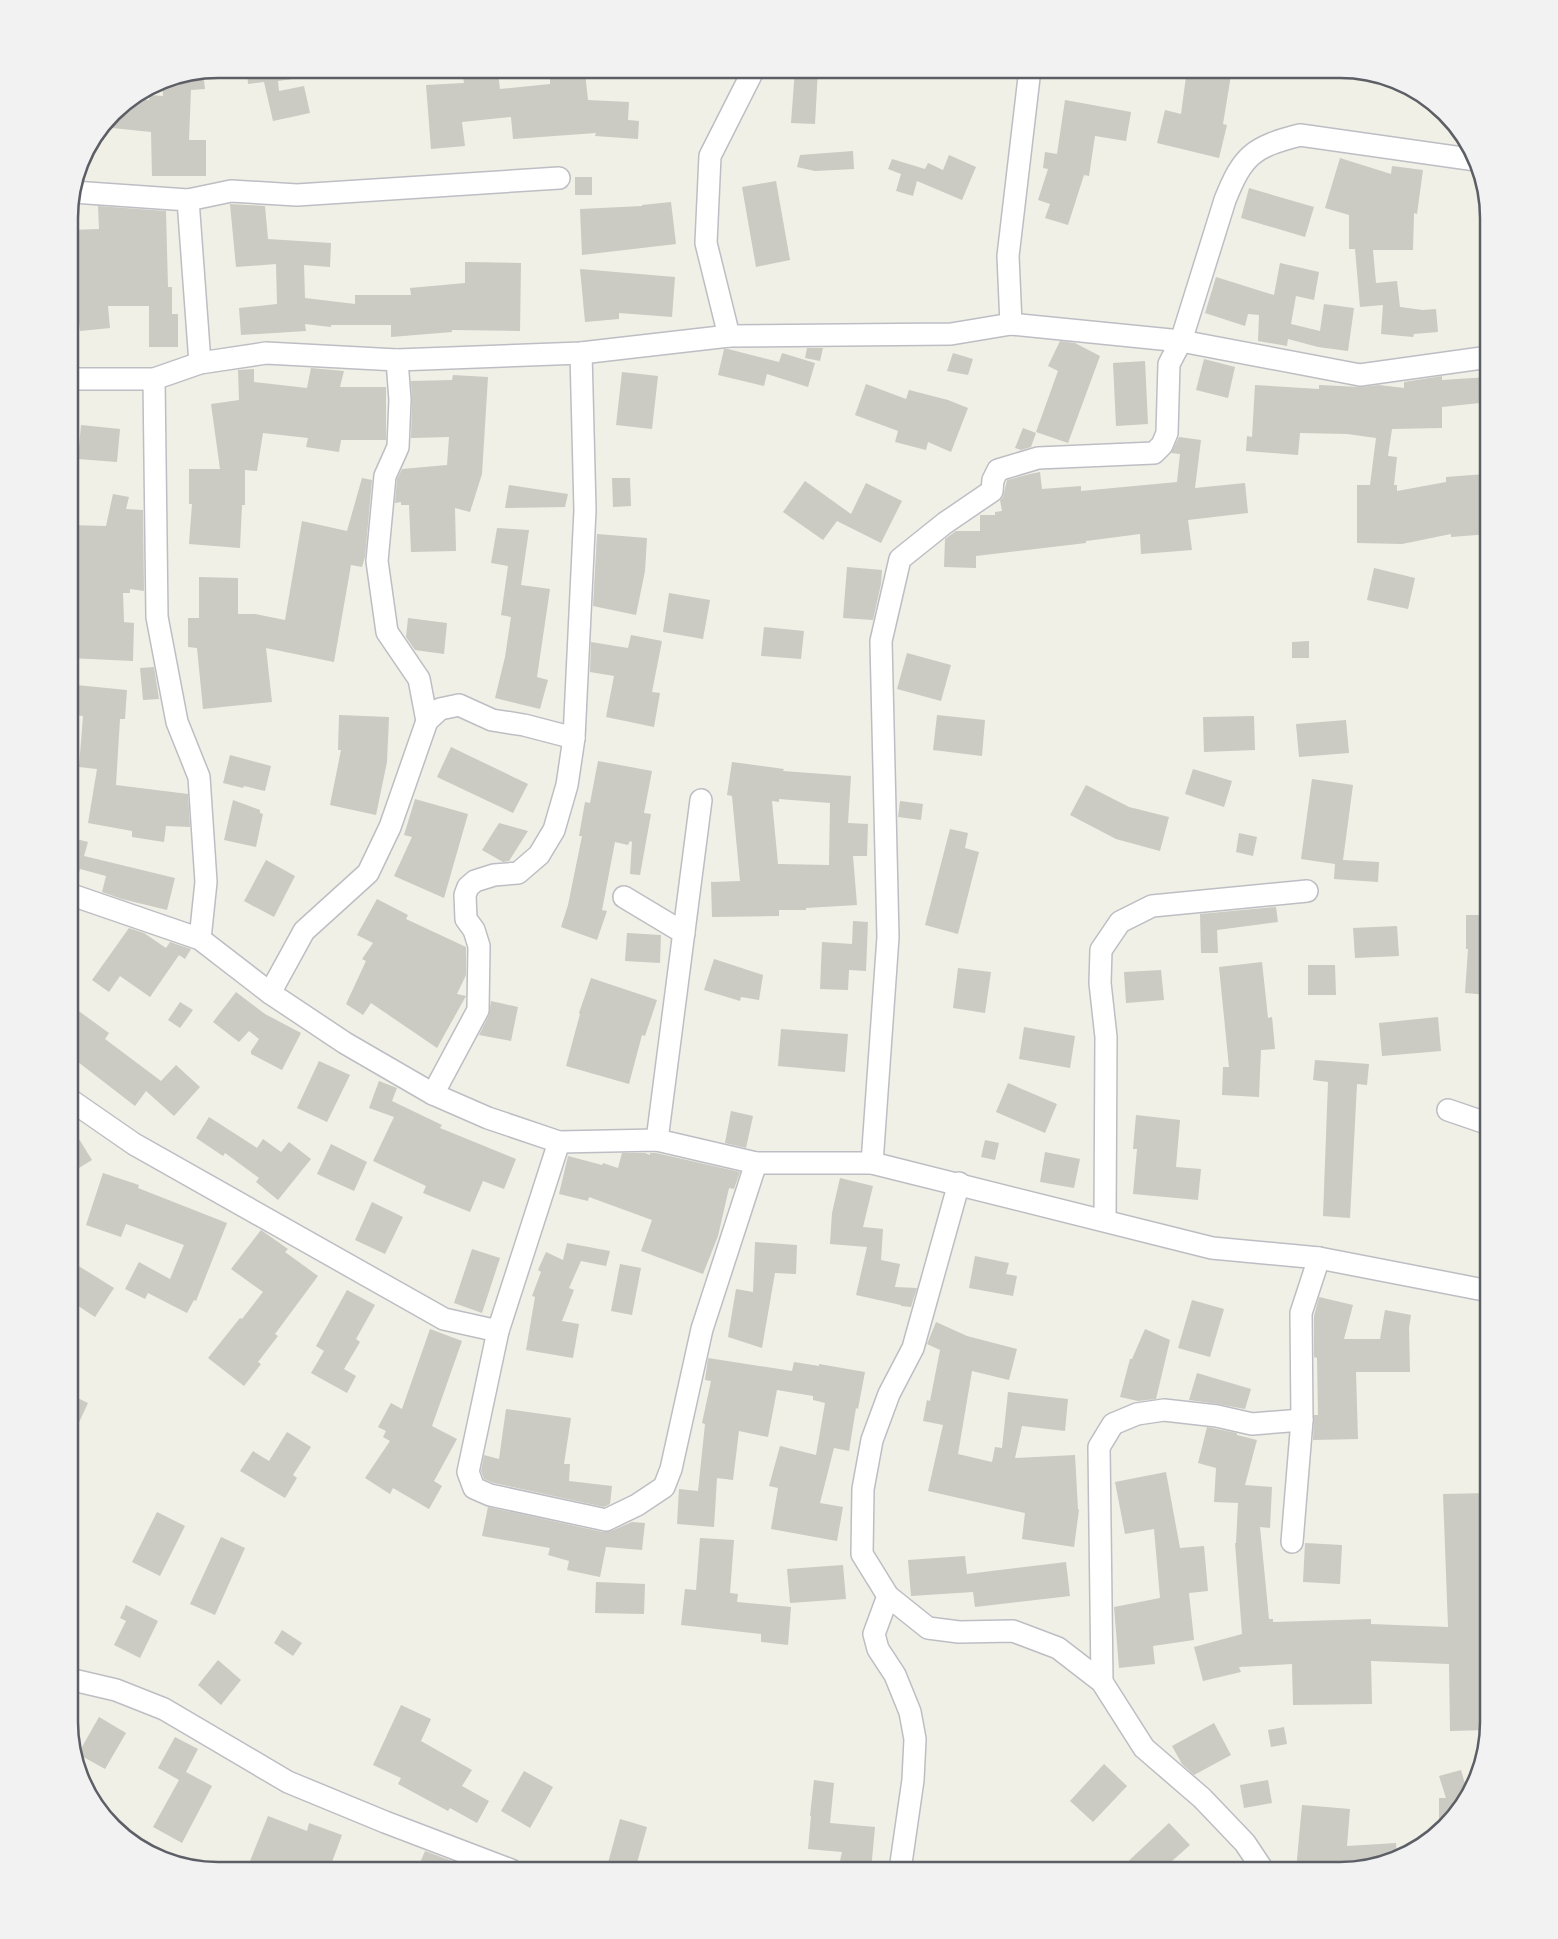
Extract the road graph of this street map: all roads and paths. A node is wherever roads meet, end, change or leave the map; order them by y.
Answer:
1 (749, 78) edge
2 (1029, 78) edge
3 (1467, 159) edge
4 (559, 178) dead end
5 (80, 192) edge
6 (188, 200) junction
7 (1011, 324) junction
8 (729, 336) junction
9 (1180, 341) junction
10 (581, 353) junction
11 (1480, 358) edge
12 (397, 360) junction
13 (200, 363) junction
14 (78, 379) edge
15 (154, 379) junction
16 (427, 721) junction
17 (574, 738) junction
18 (701, 800) dead end
19 (1306, 891) dead end
20 (78, 897) edge
21 (624, 897) dead end
22 (684, 933) junction
23 (200, 939) junction
24 (270, 992) junction
25 (433, 1094) junction
26 (77, 1105) edge
27 (1448, 1110) dead end
28 (1480, 1121) edge
29 (656, 1140) junction
30 (559, 1142) junction
31 (756, 1163) junction
32 (872, 1163) junction
33 (958, 1183) junction
34 (1105, 1220) junction
35 (1318, 1258) junction
36 (1480, 1289) edge
37 (498, 1331) junction
38 (1302, 1420) junction
39 (1292, 1542) dead end
40 (888, 1596) junction
41 (77, 1681) edge
42 (1102, 1682) junction
43 (490, 1862) edge
44 (901, 1862) edge
45 (1258, 1862) edge

1 - 8 street
2 - 7 street
3 - 9 street
4 - 6 street
5 - 6 street
6 - 13 street
7 - 8 street
7 - 9 street
8 - 10 street
9 - 11 street
9 - 32 street
10 - 12 street
10 - 17 street
12 - 13 street
12 - 16 street
13 - 15 street
14 - 15 street
15 - 23 street
16 - 17 street
16 - 24 street
17 - 25 street
18 - 22 street
19 - 34 street
20 - 23 street
21 - 22 street
22 - 29 street
23 - 24 street
24 - 25 street
25 - 30 street
26 - 37 street
27 - 28 street
29 - 30 street
29 - 31 street
30 - 37 street
31 - 32 street
31 - 37 street
32 - 33 street
33 - 34 street
33 - 40 street
34 - 35 street
35 - 36 street
35 - 38 street
38 - 39 street
38 - 42 street
40 - 42 street
40 - 44 street
41 - 43 street
42 - 45 street

